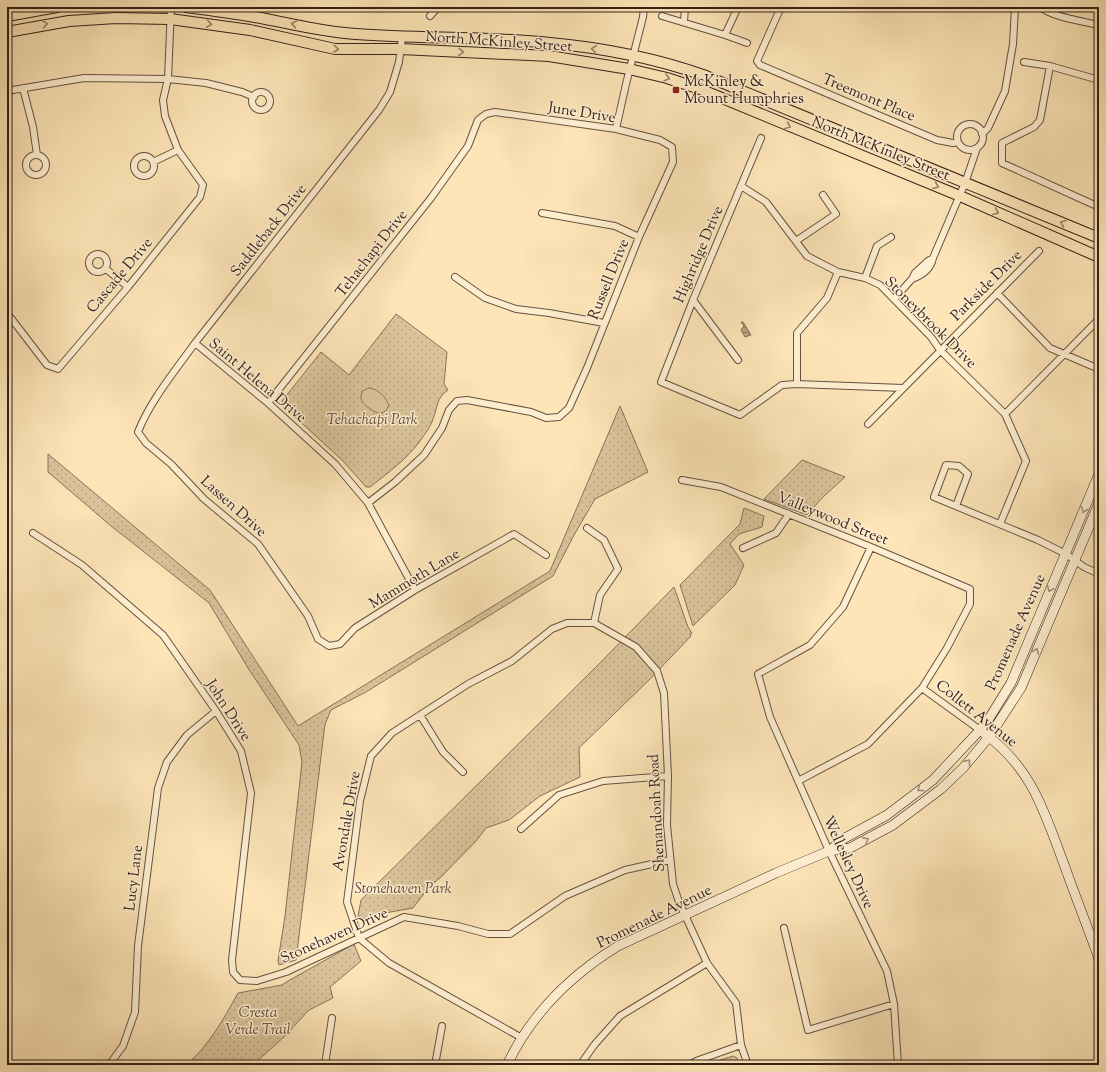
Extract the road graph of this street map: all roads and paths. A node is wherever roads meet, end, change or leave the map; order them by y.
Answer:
1 (57, 7) edge
2 (171, 7) edge
3 (186, 7) edge
4 (438, 7) edge
5 (644, 7) edge
6 (685, 7) edge
7 (738, 7) edge
8 (1015, 7) edge
9 (1041, 7) edge
10 (780, 9) edge
11 (7, 16) edge
12 (430, 16) dead end
13 (662, 16) dead end
14 (170, 19) junction
15 (684, 22) junction
16 (1099, 25) edge
17 (7, 32) edge
18 (725, 35) junction
19 (402, 38) junction
20 (747, 43) dead end
21 (400, 49) junction
22 (633, 55) junction
23 (1024, 62) dead end
24 (1050, 66) junction
25 (629, 69) junction
26 (1099, 73) edge
27 (168, 79) junction
28 (1097, 80) edge
29 (23, 88) junction
30 (7, 91) edge
31 (254, 97) dead end
32 (486, 114) joint
33 (616, 129) junction
34 (982, 134) junction
35 (761, 138) dead end
36 (958, 142) junction
37 (672, 147) joint
38 (976, 148) junction
39 (178, 150) junction
40 (37, 155) dead end
41 (153, 162) dead end
42 (965, 183) junction
43 (741, 186) junction
44 (823, 195) dead end
45 (960, 196) junction
46 (1099, 207) edge
47 (542, 213) dead end
48 (639, 237) junction
49 (891, 237) dead end
50 (1099, 238) edge
51 (796, 242) junction
52 (1038, 251) dead end
53 (1099, 257) edge
54 (106, 269) dead end
55 (838, 272) junction
56 (455, 277) dead end
57 (865, 278) junction
58 (128, 287) junction
59 (997, 293) junction
60 (894, 299) junction
61 (693, 300) junction
62 (7, 313) edge
63 (1099, 319) edge
64 (604, 323) junction
65 (195, 343) junction
66 (940, 350) junction
67 (1064, 354) junction
68 (738, 360) dead end
69 (1099, 369) edge
70 (797, 384) junction
71 (903, 388) junction
72 (268, 403) junction
73 (1005, 414) junction
74 (868, 424) dead end
75 (138, 432) joint
76 (1099, 474) edge
77 (682, 480) dead end
78 (368, 503) junction
79 (1099, 503) edge
80 (956, 506) junction
81 (789, 514) junction
82 (1000, 524) junction
83 (588, 528) dead end
84 (33, 533) dead end
85 (871, 547) junction
86 (743, 548) dead end
87 (1066, 554) junction
88 (546, 555) dead end
89 (1075, 561) junction
90 (1099, 574) edge
91 (415, 590) junction
92 (594, 623) junction
93 (329, 646) joint
94 (922, 688) junction
95 (216, 710) junction
96 (420, 715) junction
97 (980, 730) junction
98 (989, 737) junction
99 (463, 772) dead end
100 (668, 776) junction
101 (798, 781) junction
102 (521, 829) dead end
103 (829, 850) junction
104 (670, 860) junction
105 (685, 915) junction
106 (784, 928) dead end
107 (359, 938) junction
108 (1099, 959) edge
109 (707, 963) junction
110 (233, 972) joint
111 (894, 1004) junction
112 (332, 1018) dead end
113 (442, 1026) dead end
114 (522, 1038) junction
115 (741, 1045) junction
116 (109, 1065) edge
117 (325, 1065) edge
118 (435, 1065) edge
119 (507, 1065) edge
120 (580, 1065) edge
121 (689, 1065) edge
122 (748, 1065) edge
123 (898, 1065) edge

1 - 11 main road
2 - 14 street
19 -> 3 main road, North McKinley Street
4 - 12 street
5 - 22 street
6 - 15 street
7 - 18 street
8 - 34 street
9 - 16 street
10 - 36 street, Treemont Place
13 - 15 street
17 -> 14 main road, North McKinley Street
14 -> 21 main road, North McKinley Street
14 - 27 street
15 - 18 street
18 - 20 street
19 - 21 street, Saddleback Drive
22 -> 19 main road, North McKinley Street
21 -> 25 main road, North McKinley Street
21 - 65 street, Saddleback Drive
22 - 25 street
22 - 42 main road, North McKinley Street
23 - 24 street
24 - 28 street
24 - 46 street
25 - 33 street
25 -> 45 main road, North McKinley Street
26 - 28 street
27 - 29 street
27 - 31 street
27 - 39 street
29 - 30 street
29 - 40 street
32 - 33 street, June Drive
32 - 72 street, Tehachapi Drive
33 - 37 street, June Drive
34 - 36 street
34 - 38 street
35 - 43 street, Highridge Drive
36 - 38 street
37 - 48 street, Russell Drive
38 - 42 street
39 - 41 street
39 - 58 street, Cascade Drive
42 - 45 street
50 -> 42 main road, North McKinley Street
43 - 51 street, Stoneybrook Drive
43 - 61 street, Highridge Drive
44 - 51 street
45 -> 53 main road, North McKinley Street
45 - 60 street
47 - 48 street
48 - 64 street, Russell Drive
49 - 57 street
51 - 55 street, Stoneybrook Drive
52 - 59 street, Parkside Drive
54 - 58 street
55 - 57 street, Stoneybrook Drive
55 - 70 street
56 - 64 street
57 - 60 street, Stoneybrook Drive
58 - 62 street, Cascade Drive
59 - 66 street, Parkside Drive
59 - 67 street
60 - 66 street, Stoneybrook Drive
61 - 68 street
61 - 70 street, Highridge Drive
63 - 67 street
64 - 78 street, Russell Drive
65 - 72 street, Saint Helena Drive
65 - 75 street, Saddleback Drive
66 - 71 street, Parkside Drive
66 - 73 street, Stoneybrook Drive
67 - 69 street
67 - 73 street
70 - 71 street
71 - 74 street, Parkside Drive
72 - 78 street, Saint Helena Drive
73 - 82 street, Stoneybrook Drive
75 - 93 street, Lassen Drive
76 -> 87 main road, Promenade Avenue
77 - 81 street, Valleywood Street
78 - 91 street, Saint Helena Drive
79 - 89 main road, Promenade Avenue
80 - 80 street
80 - 82 street
81 - 85 street, Valleywood Street
81 - 86 street
82 - 87 street
83 - 92 street
84 - 95 street, John Drive
85 - 94 street, Valleywood Street
85 - 101 street, Wellesley Drive
87 - 89 street
87 -> 97 main road, Promenade Avenue
88 - 91 street, Mammoth Lane
89 - 90 street
98 -> 89 main road, Promenade Avenue
91 - 93 street, Mammoth Lane
92 - 96 street, Avondale Drive
92 - 100 street, Shenandoah Road
94 - 97 street, Collett Avenue
94 - 101 street
95 - 110 street, John Drive
95 - 116 street, Lucy Lane
96 - 99 street
96 - 107 street, Avondale Drive
97 - 98 main road, Collett Avenue
97 -> 103 main road, Promenade Avenue
103 -> 98 main road, Promenade Avenue
98 - 108 main road, Collett Avenue
100 - 102 street
100 - 104 street, Shenandoah Road
101 - 103 street, Wellesley Drive
103 - 105 main road, Promenade Avenue
103 - 111 street, Wellesley Drive
104 - 105 street, Shenandoah Road
104 - 107 street, Stonehaven Drive
105 - 109 street, Shenandoah Road
105 - 114 main road, Promenade Avenue
106 - 111 street
107 - 110 street, Stonehaven Drive
107 - 114 street
109 - 115 street, Shenandoah Road
109 - 120 street
111 - 123 street, Wellesley Drive
112 - 117 street
113 - 118 street
114 - 119 main road, Promenade Avenue
115 - 121 street
115 - 122 street, Shenandoah Road

